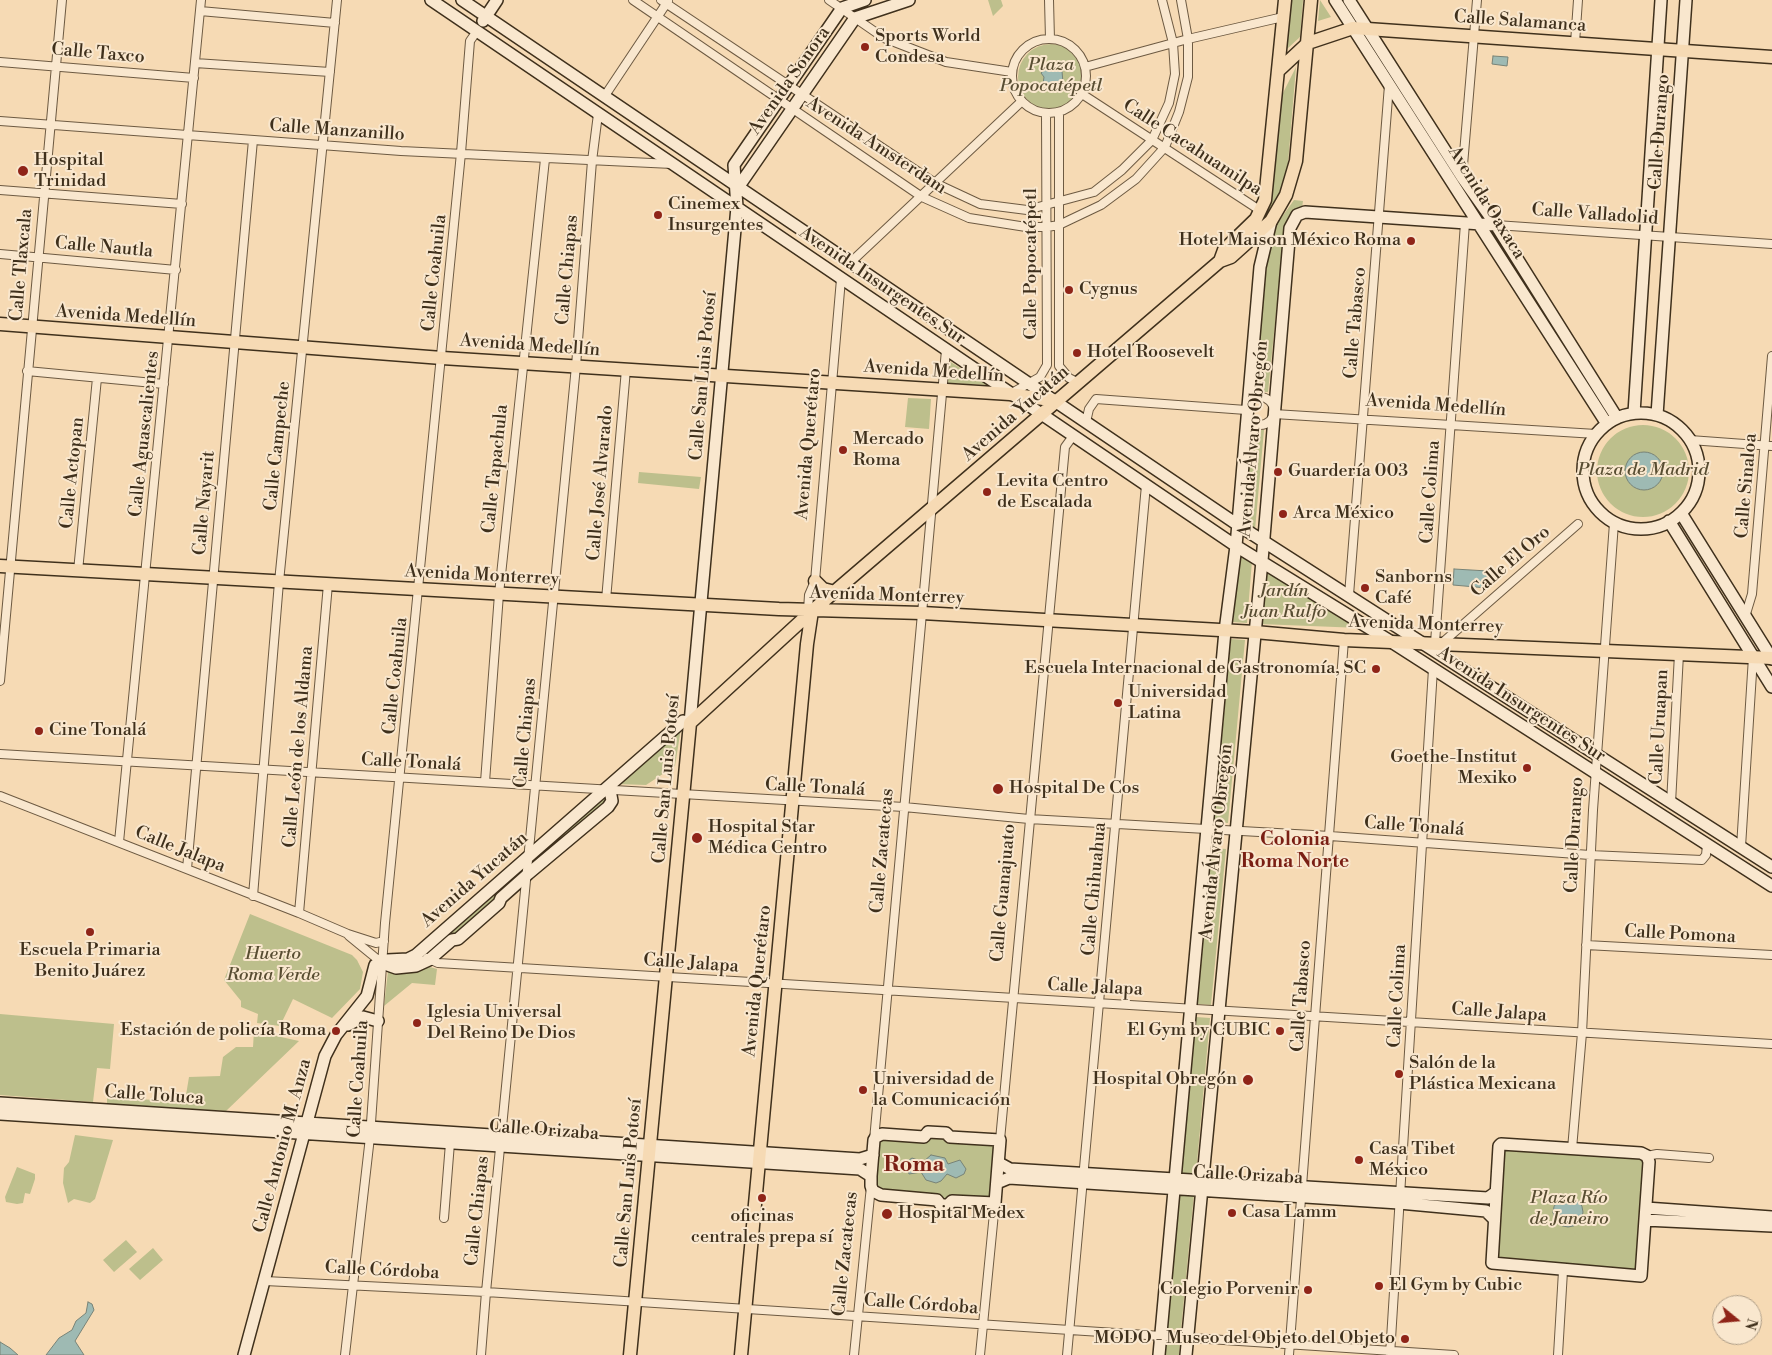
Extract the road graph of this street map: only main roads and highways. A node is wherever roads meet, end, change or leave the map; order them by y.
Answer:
1 (431, 0) edge
2 (462, 0) edge
3 (497, 0) edge
4 (865, 0) edge
5 (909, 0) edge
6 (1285, 0) edge
7 (1311, 0) edge
8 (1335, 0) edge
9 (1349, 0) edge
10 (1661, 0) edge
11 (1686, 0) edge
12 (486, 16) junction
13 (1353, 28) junction
14 (1368, 29) junction
15 (477, 31) junction
16 (1308, 43) junction
17 (1658, 49) junction
18 (1683, 50) junction
19 (1772, 56) edge
20 (1278, 71) junction
21 (737, 184) junction
22 (736, 207) junction
23 (1298, 215) joint
24 (1271, 221) junction
25 (1478, 224) junction
26 (1496, 225) junction
27 (1220, 261) junction
28 (0, 324) edge
29 (721, 375) junction
30 (1010, 394) junction
31 (1057, 402) junction
32 (1634, 413) junction
33 (1042, 415) junction
34 (1657, 415) junction
35 (1612, 421) junction
36 (1681, 513) junction
37 (1669, 522) junction
38 (1238, 525) junction
39 (1264, 540) junction
40 (1236, 546) junction
41 (1262, 561) junction
42 (6, 566) edge
43 (815, 582) road end
44 (835, 592) junction
45 (700, 605) junction
46 (779, 609) junction
47 (810, 611) junction
48 (1225, 630) junction
49 (790, 631) junction
50 (1255, 632) junction
51 (1390, 641) junction
52 (1421, 642) junction
53 (1753, 657) junction
54 (1772, 658) edge
55 (1772, 687) edge
56 (690, 723) junction
57 (607, 790) junction
58 (1772, 866) edge
59 (1772, 886) edge
60 (382, 963) junction
61 (378, 1021) road end
62 (342, 1028) junction
63 (0, 1103) edge
64 (36, 1111) junction
65 (0, 1114) edge
66 (305, 1129) junction
67 (370, 1132) junction
68 (874, 1140) joint
69 (500, 1141) junction
70 (650, 1150) junction
71 (873, 1155) junction
72 (759, 1157) junction
73 (999, 1163) junction
74 (1084, 1179) junction
75 (871, 1181) junction
76 (997, 1183) junction
77 (1174, 1184) junction
78 (1201, 1186) junction
79 (1496, 1192) junction
80 (1400, 1197) junction
81 (995, 1203) joint
82 (1646, 1214) junction
83 (1772, 1217) edge
84 (1494, 1219) junction
85 (1772, 1226) edge
86 (244, 1355) edge
87 (630, 1355) edge
88 (741, 1355) edge
89 (1158, 1355) edge
90 (1186, 1355) edge

1 - 15 main road, Avenida Insurgentes Sur
2 - 12 main road, Avenida Insurgentes Sur
3 - 12 main road
4 - 21 main road, Avenida Sonora
5 - 21 main road, Avenida Sonora
6 - 20 main road
7 - 16 main road, Avenida Álvaro Obregón
8 - 13 main road, Avenida Oaxaca
9 - 14 main road, Avenida Oaxaca
10 - 17 main road, Calle Durango
11 - 18 main road, Calle Durango
12 - 15 main road
12 - 21 main road, Avenida Insurgentes Sur
13 - 14 main road, Calle Salamanca
13 - 16 main road, Calle Salamanca
13 - 25 main road, Avenida Oaxaca
14 - 17 main road, Calle Salamanca
14 - 26 main road, Avenida Oaxaca
15 - 22 main road, Avenida Insurgentes Sur
16 - 20 main road, Calle Salamanca
16 - 24 main road, Avenida Álvaro Obregón
17 - 18 main road, Calle Salamanca
17 - 32 main road, Calle Durango
18 - 19 main road, Calle Salamanca
18 - 34 main road, Calle Durango
20 - 27 main road, Avenida Yucatán
21 - 22 main road, Avenida Sonora
21 - 31 main road, Avenida Insurgentes Sur
22 - 29 main road, Calle San Luis Potosí
22 - 30 main road, Avenida Insurgentes Sur
23 - 25 main road, Calle Valladolid
23 - 39 main road, Avenida Álvaro Obregón
24 - 27 main road, Avenida Yucatán
24 - 38 main road, Avenida Álvaro Obregón
25 - 26 main road, Calle Valladolid
25 - 35 main road, Avenida Oaxaca
26 - 35 main road, Avenida Oaxaca
27 - 31 main road, Avenida Yucatán
28 - 29 main road, Avenida Medellín
29 - 30 main road, Avenida Medellín
29 - 45 main road, Calle San Luis Potosí
30 - 31 main road, Avenida Medellín
30 - 33 main road, Avenida Insurgentes Sur
31 - 33 main road, Avenida Yucatán
31 - 38 main road, Avenida Insurgentes Sur
32 - 34 main road
32 - 35 main road
33 - 40 main road, Avenida Insurgentes Sur
33 - 44 main road, Avenida Yucatán
34 - 36 main road
35 - 37 main road
36 - 37 main road
36 - 54 main road
37 - 53 main road
38 - 39 main road, Avenida Insurgentes Sur
38 - 40 main road, Avenida Álvaro Obregón
39 - 41 main road, Avenida Álvaro Obregón
39 - 52 main road, Avenida Insurgentes Sur
40 - 41 main road, Avenida Insurgentes Sur
40 - 48 main road, Avenida Álvaro Obregón
41 - 50 main road, Avenida Álvaro Obregón
41 - 51 main road, Avenida Insurgentes Sur
42 - 45 main road, Avenida Monterrey
43 - 44 main road
44 - 47 main road, Avenida Yucatán
45 - 46 main road, Avenida Monterrey
45 - 56 main road, Calle San Luis Potosí
46 - 47 main road, Avenida Monterrey
46 - 49 main road
47 - 48 main road, Avenida Monterrey
47 - 49 main road, Avenida Yucatán
47 - 72 main road, Avenida Querétaro
48 - 50 main road, Avenida Monterrey
48 - 77 main road, Avenida Álvaro Obregón
49 - 56 main road, Avenida Yucatán
50 - 51 main road, Avenida Monterrey
50 - 78 main road, Avenida Álvaro Obregón
51 - 52 main road, Avenida Monterrey
51 - 59 main road, Avenida Insurgentes Sur
52 - 53 main road, Avenida Monterrey
52 - 58 main road, Avenida Insurgentes Sur
53 - 54 main road, Avenida Monterrey
53 - 55 main road
56 - 57 main road, Avenida Yucatán
56 - 70 main road, Calle San Luis Potosí
57 - 60 main road, Avenida Yucatán
57 - 60 main road, Avenida Yucatán
60 - 62 main road, Calle Antonio M. Anza
61 - 62 main road
62 - 66 main road, Calle Antonio M. Anza
63 - 64 main road, Calle Toluca
64 - 65 main road, Calle Toluca
64 - 66 main road, Calle Toluca
66 - 67 main road, Calle Orizaba
66 - 86 main road, Calle Antonio M. Anza
67 - 69 main road, Calle Orizaba
67 - 69 main road, Calle Orizaba
68 - 71 main road, Calle Zacatecas
68 - 73 main road, Calle Guanajuato
69 - 70 main road, Calle Orizaba
70 - 72 main road, Calle Orizaba
70 - 87 main road, Calle San Luis Potosí
71 - 72 main road, Calle Orizaba
71 - 75 main road, Calle Zacatecas
72 - 75 main road, Calle Orizaba
72 - 88 main road, Avenida Querétaro
73 - 74 main road, Calle Orizaba
73 - 76 main road, Calle Guanajuato
74 - 76 main road, Calle Orizaba
74 - 77 main road, Calle Orizaba
75 - 81 main road, Calle Orizaba
76 - 81 main road, Calle Guanajuato
77 - 78 main road, Calle Orizaba
77 - 89 main road, Avenida Álvaro Obregón
78 - 80 main road, Calle Orizaba
78 - 90 main road, Avenida Álvaro Obregón
79 - 80 main road, Calle Orizaba
79 - 82 main road
79 - 84 main road
80 - 84 main road, Calle Orizaba
82 - 83 main road
82 - 84 main road
82 - 85 main road

